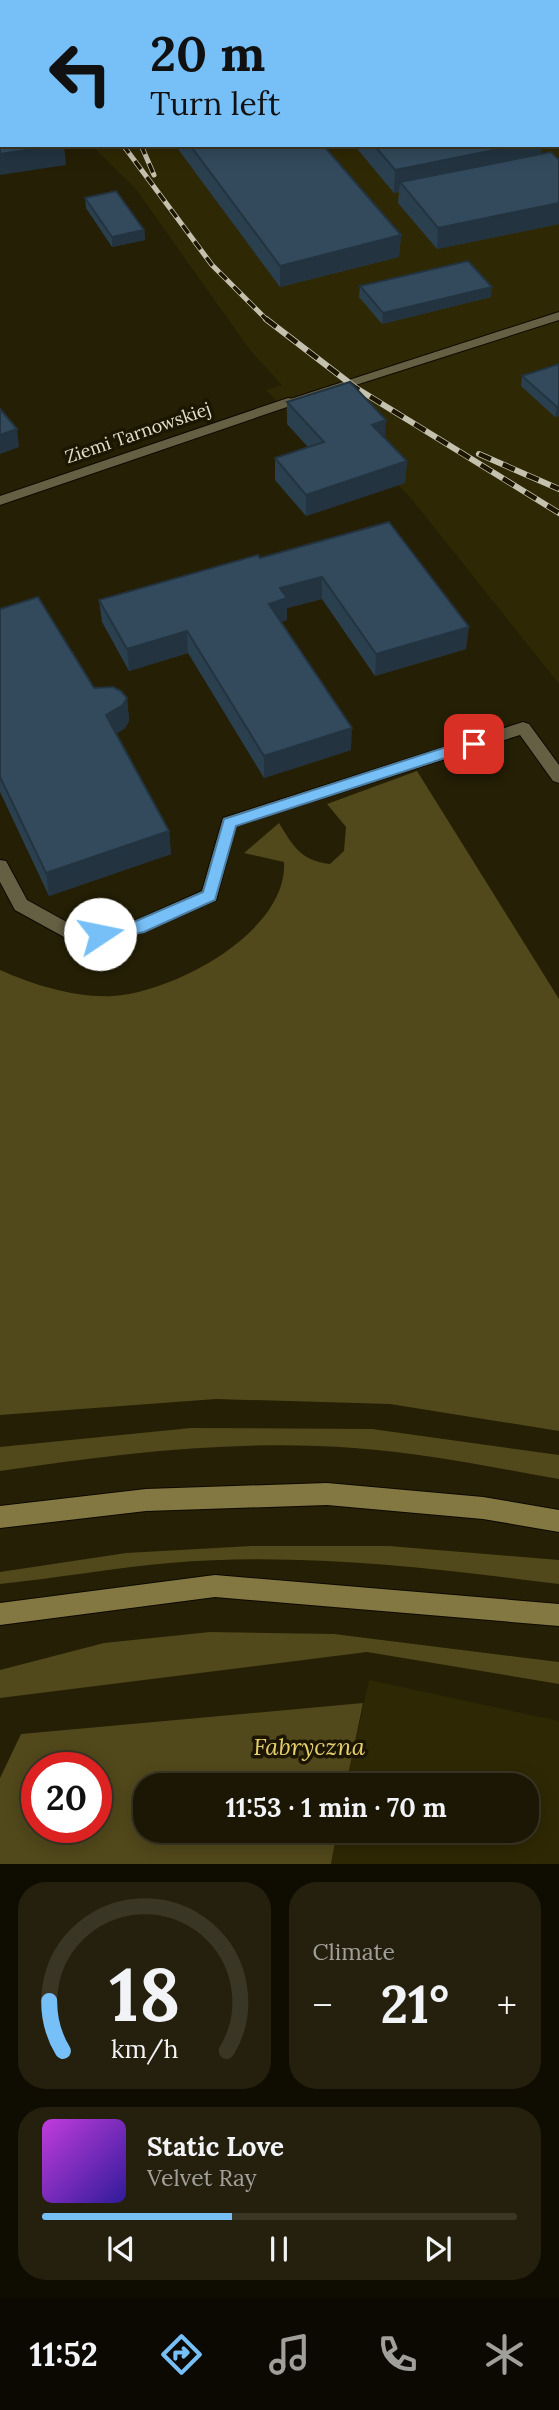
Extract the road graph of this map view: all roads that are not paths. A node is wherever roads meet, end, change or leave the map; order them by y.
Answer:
1 (559, 316) edge
2 (0, 500) edge
3 (559, 778) edge
4 (0, 866) edge
5 (0, 1517) edge
6 (559, 1521) edge
7 (0, 1614) edge
8 (559, 1615) edge

1 - 2 street, Ziemi Tarnowskiej
3 - 4 street
5 - 6 main road
7 - 8 main road

